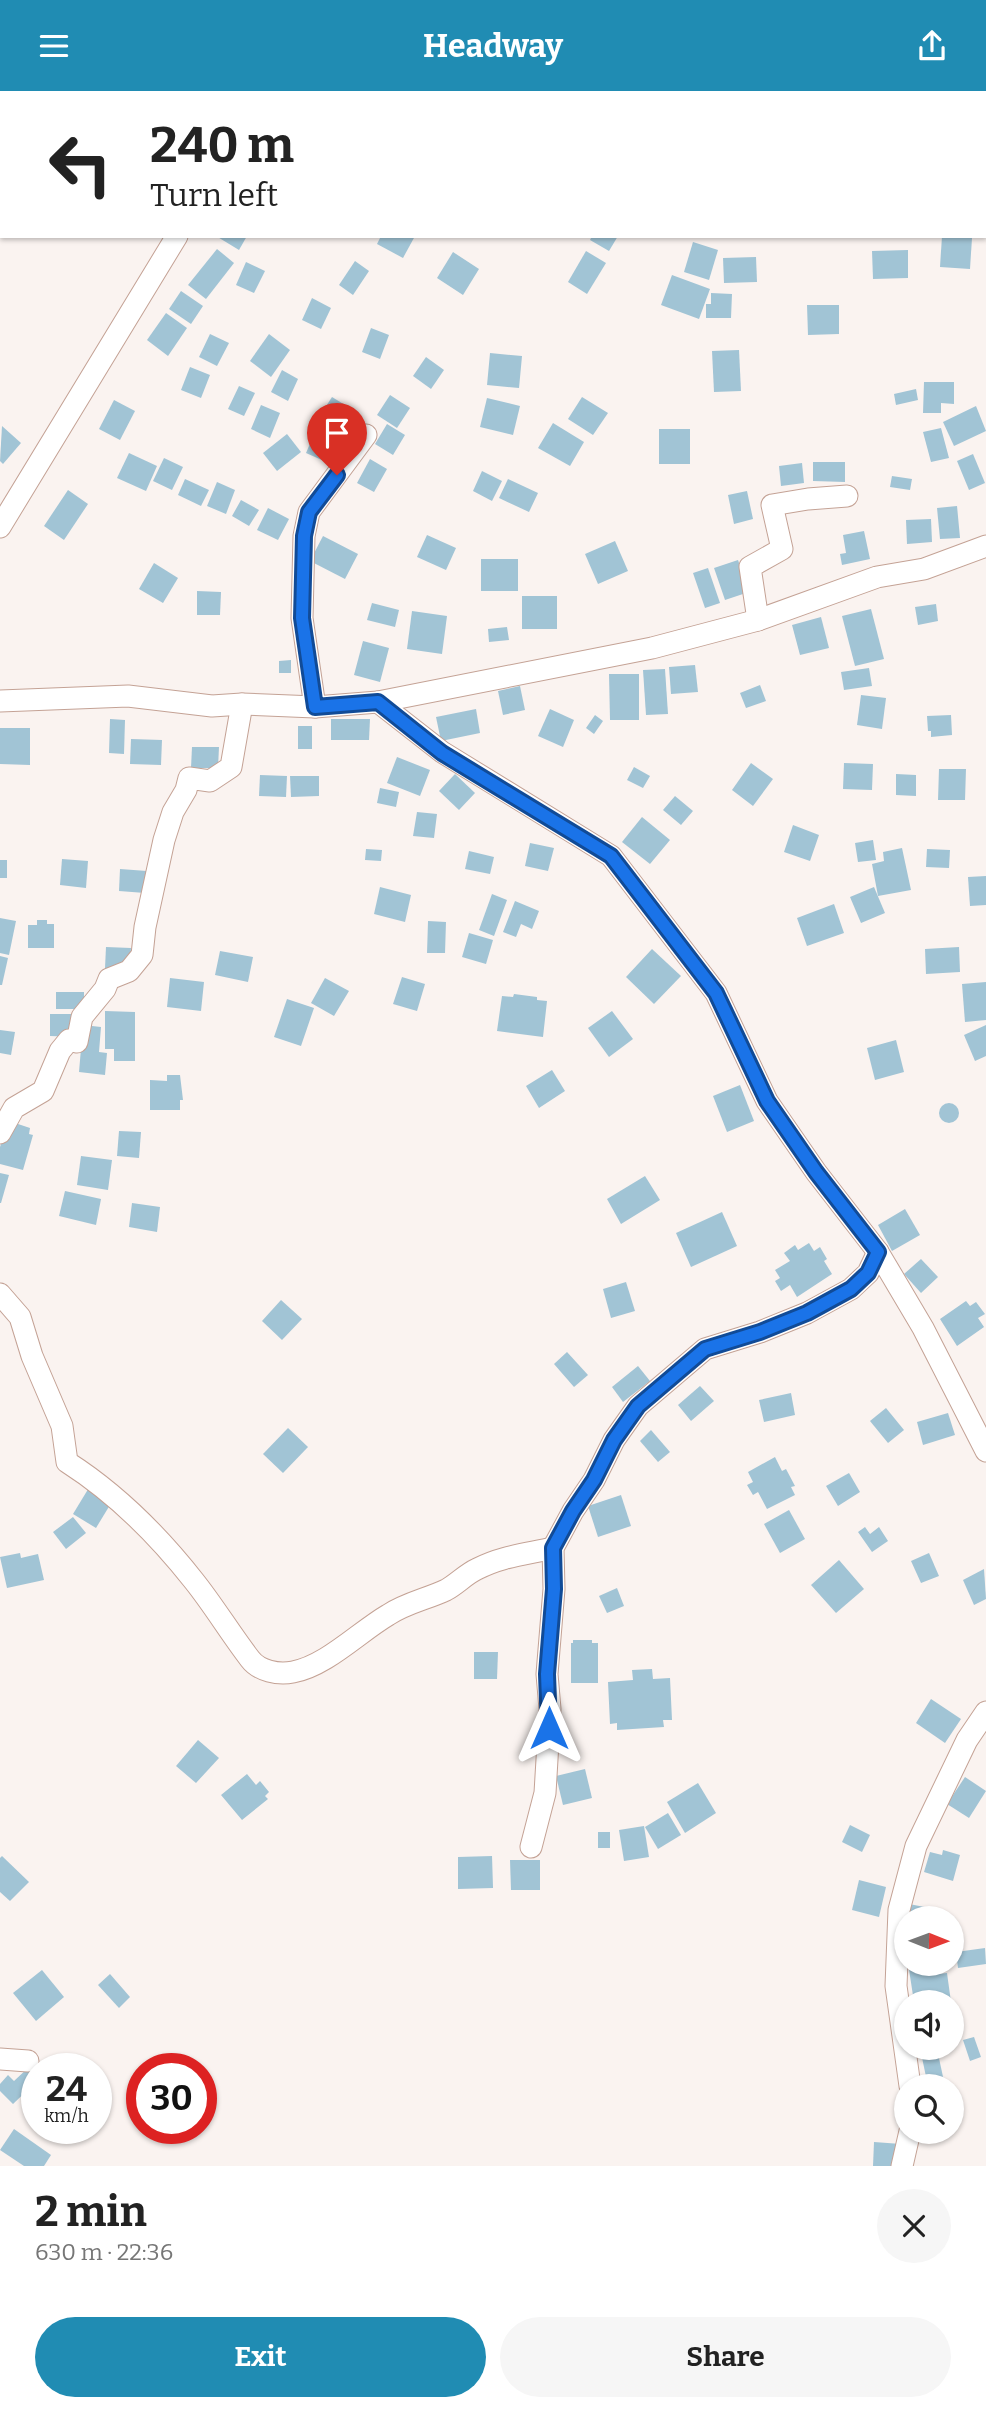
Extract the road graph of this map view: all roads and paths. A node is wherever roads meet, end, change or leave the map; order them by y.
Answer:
1 (176, 238) edge
2 (366, 435) dead end
3 (847, 496) dead end
4 (0, 527) edge
5 (986, 546) edge
6 (758, 620) junction
7 (0, 701) edge
8 (378, 702) junction
9 (242, 704) junction
10 (315, 707) junction
11 (0, 1133) edge
12 (878, 1252) junction
13 (0, 1294) edge
14 (986, 1451) edge
15 (553, 1548) junction
16 (986, 1712) edge
17 (531, 1847) dead end
18 (0, 2059) edge
19 (21, 2060) edge
20 (908, 2074) edge
21 (907, 2144) edge
22 (902, 2166) edge

1 - 4 street
2 - 10 street
3 - 6 street
5 - 6 street
6 - 8 street
7 - 9 street
8 - 10 street
8 - 12 street
9 - 10 street
9 - 11 street
12 - 14 street
12 - 15 street
13 - 15 street
15 - 17 street
16 - 20 street
18 - 19 street
21 - 22 street

